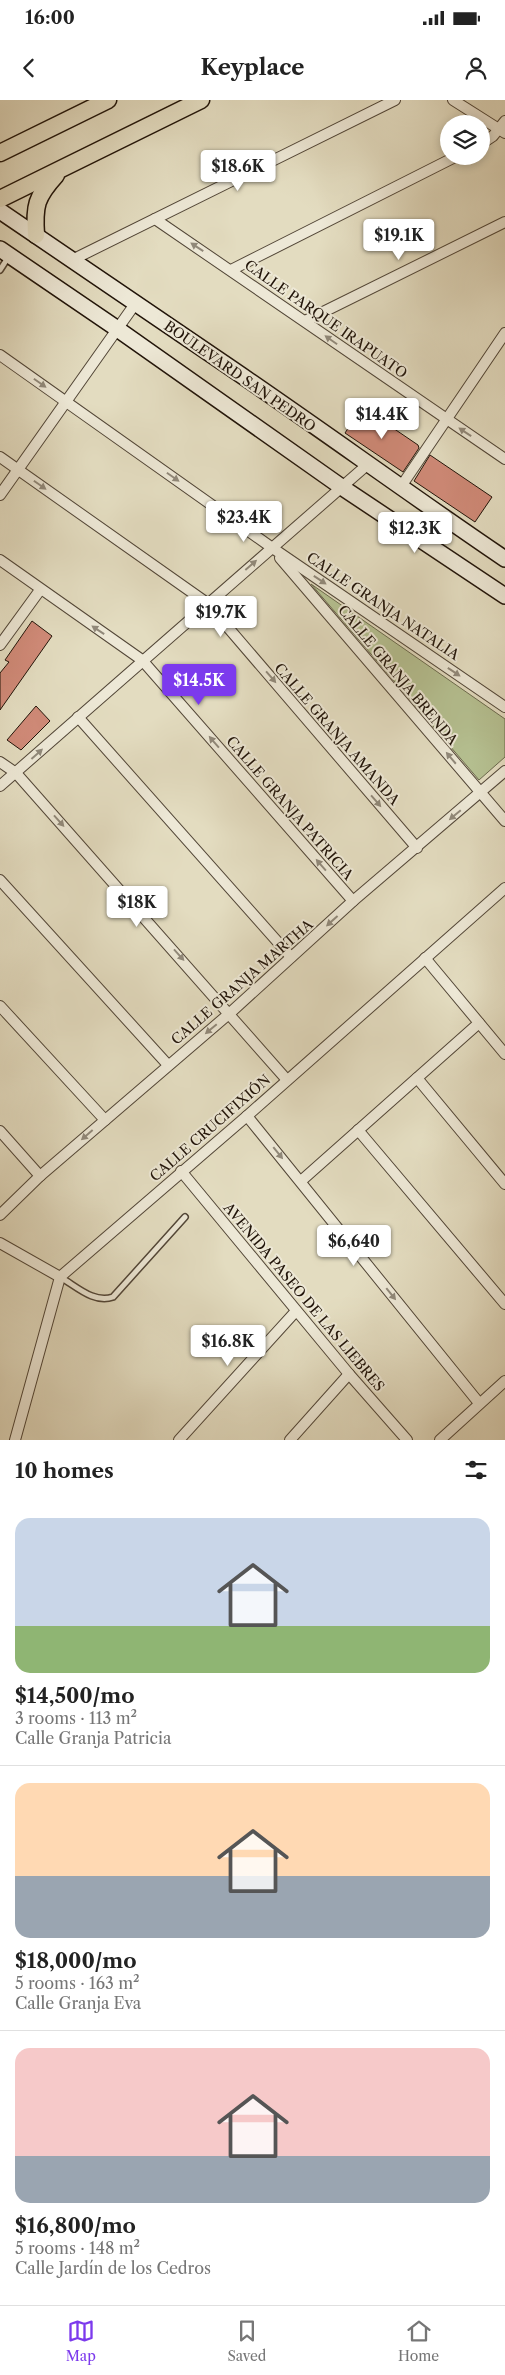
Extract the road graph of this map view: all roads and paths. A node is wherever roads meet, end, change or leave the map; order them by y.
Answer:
1 (108, 100) edge
2 (201, 100) edge
3 (395, 100) edge
4 (453, 100) edge
5 (503, 128) edge
6 (490, 137) edge
7 (0, 153) edge
8 (440, 165) edge
9 (62, 168) junction
10 (0, 199) edge
11 (0, 211) edge
12 (155, 219) junction
13 (505, 222) edge
14 (36, 236) junction
15 (5, 252) edge
16 (70, 260) junction
17 (0, 270) edge
18 (231, 270) junction
19 (134, 304) junction
20 (305, 322) junction
21 (116, 328) junction
22 (505, 333) edge
23 (0, 355) edge
24 (66, 401) junction
25 (445, 419) junction
26 (0, 457) edge
27 (505, 459) edge
28 (367, 465) junction
29 (18, 469) junction
30 (343, 488) junction
31 (400, 488) junction
32 (0, 495) edge
33 (271, 547) junction
34 (505, 559) edge
35 (0, 560) edge
36 (40, 590) junction
37 (505, 596) edge
38 (208, 603) junction
39 (0, 645) edge
40 (142, 660) junction
41 (505, 707) edge
42 (78, 717) junction
43 (0, 762) edge
44 (505, 771) edge
45 (16, 772) junction
46 (0, 786) edge
47 (481, 793) junction
48 (505, 821) edge
49 (416, 848) junction
50 (0, 880) edge
51 (505, 888) edge
52 (353, 901) junction
53 (292, 957) junction
54 (425, 958) junction
55 (0, 1006) edge
56 (230, 1013) junction
57 (479, 1023) junction
58 (505, 1054) edge
59 (168, 1065) junction
60 (417, 1078) junction
61 (287, 1080) junction
62 (247, 1116) junction
63 (105, 1120) junction
64 (358, 1130) junction
65 (0, 1131) edge
66 (181, 1171) junction
67 (40, 1176) junction
68 (301, 1181) junction
69 (505, 1184) edge
70 (0, 1215) edge
71 (185, 1218) dead end
72 (0, 1243) edge
73 (60, 1277) junction
74 (505, 1304) edge
75 (296, 1311) junction
76 (349, 1374) junction
77 (505, 1381) edge
78 (479, 1403) junction
79 (403, 1438) edge
80 (15, 1440) edge
81 (179, 1440) edge
82 (290, 1440) edge
83 (440, 1440) edge

1 - 7 main road
2 - 9 main road
3 - 12 street
4 - 5 street
5 - 6 street
8 - 18 street
9 - 10 main road
9 - 14 main road
11 - 14 street, BOULEVARD SAN PEDRO
12 - 16 street
18 -> 12 street, CALLE PARQUE IRAPUATO
13 - 20 street
14 - 16 street, BOULEVARD SAN PEDRO
15 - 17 lane
15 - 21 street
16 - 19 street, BOULEVARD SAN PEDRO
18 - 20 street, CALLE PARQUE IRAPUATO
19 - 21 street
19 - 28 street, BOULEVARD SAN PEDRO
25 -> 20 street, CALLE PARQUE IRAPUATO
21 - 24 street
21 - 30 street
22 - 25 street
23 -> 24 street, CALLE GRANJA NATALIA
24 - 29 street
24 -> 33 street, CALLE GRANJA NATALIA
27 -> 25 street, CALLE PARQUE IRAPUATO
25 - 31 street
26 - 29 street, CALLE GRANJA AMANDA
28 - 30 street
28 - 31 street, BOULEVARD SAN PEDRO
29 - 32 street
29 -> 38 street, CALLE GRANJA AMANDA
30 - 33 street
30 - 37 street
31 - 34 street, BOULEVARD SAN PEDRO
38 -> 33 street
33 -> 41 street, CALLE GRANJA NATALIA
47 -> 33 street, CALLE GRANJA BRENDA
35 - 36 street, CALLE GRANJA PATRICIA
36 - 39 street
40 -> 36 street, CALLE GRANJA PATRICIA
38 - 40 street
38 -> 49 street, CALLE GRANJA AMANDA
40 - 42 street
52 -> 40 street, CALLE GRANJA PATRICIA
45 -> 42 street
42 - 53 street
43 - 45 street
44 - 47 street, CALLE GRANJA MARTHA
45 - 46 street
45 -> 56 street
47 - 48 street, CALLE GRANJA BRENDA
47 -> 49 street, CALLE GRANJA MARTHA
49 - 52 street, CALLE GRANJA MARTHA
50 - 59 street
51 - 54 street, CALLE CRUCIFIXIÓN
52 -> 53 street, CALLE GRANJA MARTHA
53 - 56 street, CALLE GRANJA MARTHA
54 - 57 street
54 - 61 street, CALLE CRUCIFIXIÓN
55 - 63 street
56 -> 59 street, CALLE GRANJA MARTHA
56 - 61 street
57 - 58 street
57 - 60 street
59 - 63 street, CALLE GRANJA MARTHA
60 - 64 street
60 - 69 street
61 - 62 street, CALLE CRUCIFIXIÓN
62 - 66 street, CALLE CRUCIFIXIÓN
62 -> 68 street
63 -> 67 street, CALLE GRANJA MARTHA
64 - 68 street
64 - 74 street
65 - 67 street
66 - 73 street, CALLE CRUCIFIXIÓN
66 - 75 street, AVENIDA PASEO DE LAS LIEBRES
67 - 70 street, CALLE GRANJA MARTHA
68 -> 78 street
71 - 73 lane
72 - 73 street
73 - 80 street
75 - 76 street, AVENIDA PASEO DE LAS LIEBRES
75 - 81 street
76 - 79 street, AVENIDA PASEO DE LAS LIEBRES
76 - 82 street
77 - 78 street
78 - 83 street

